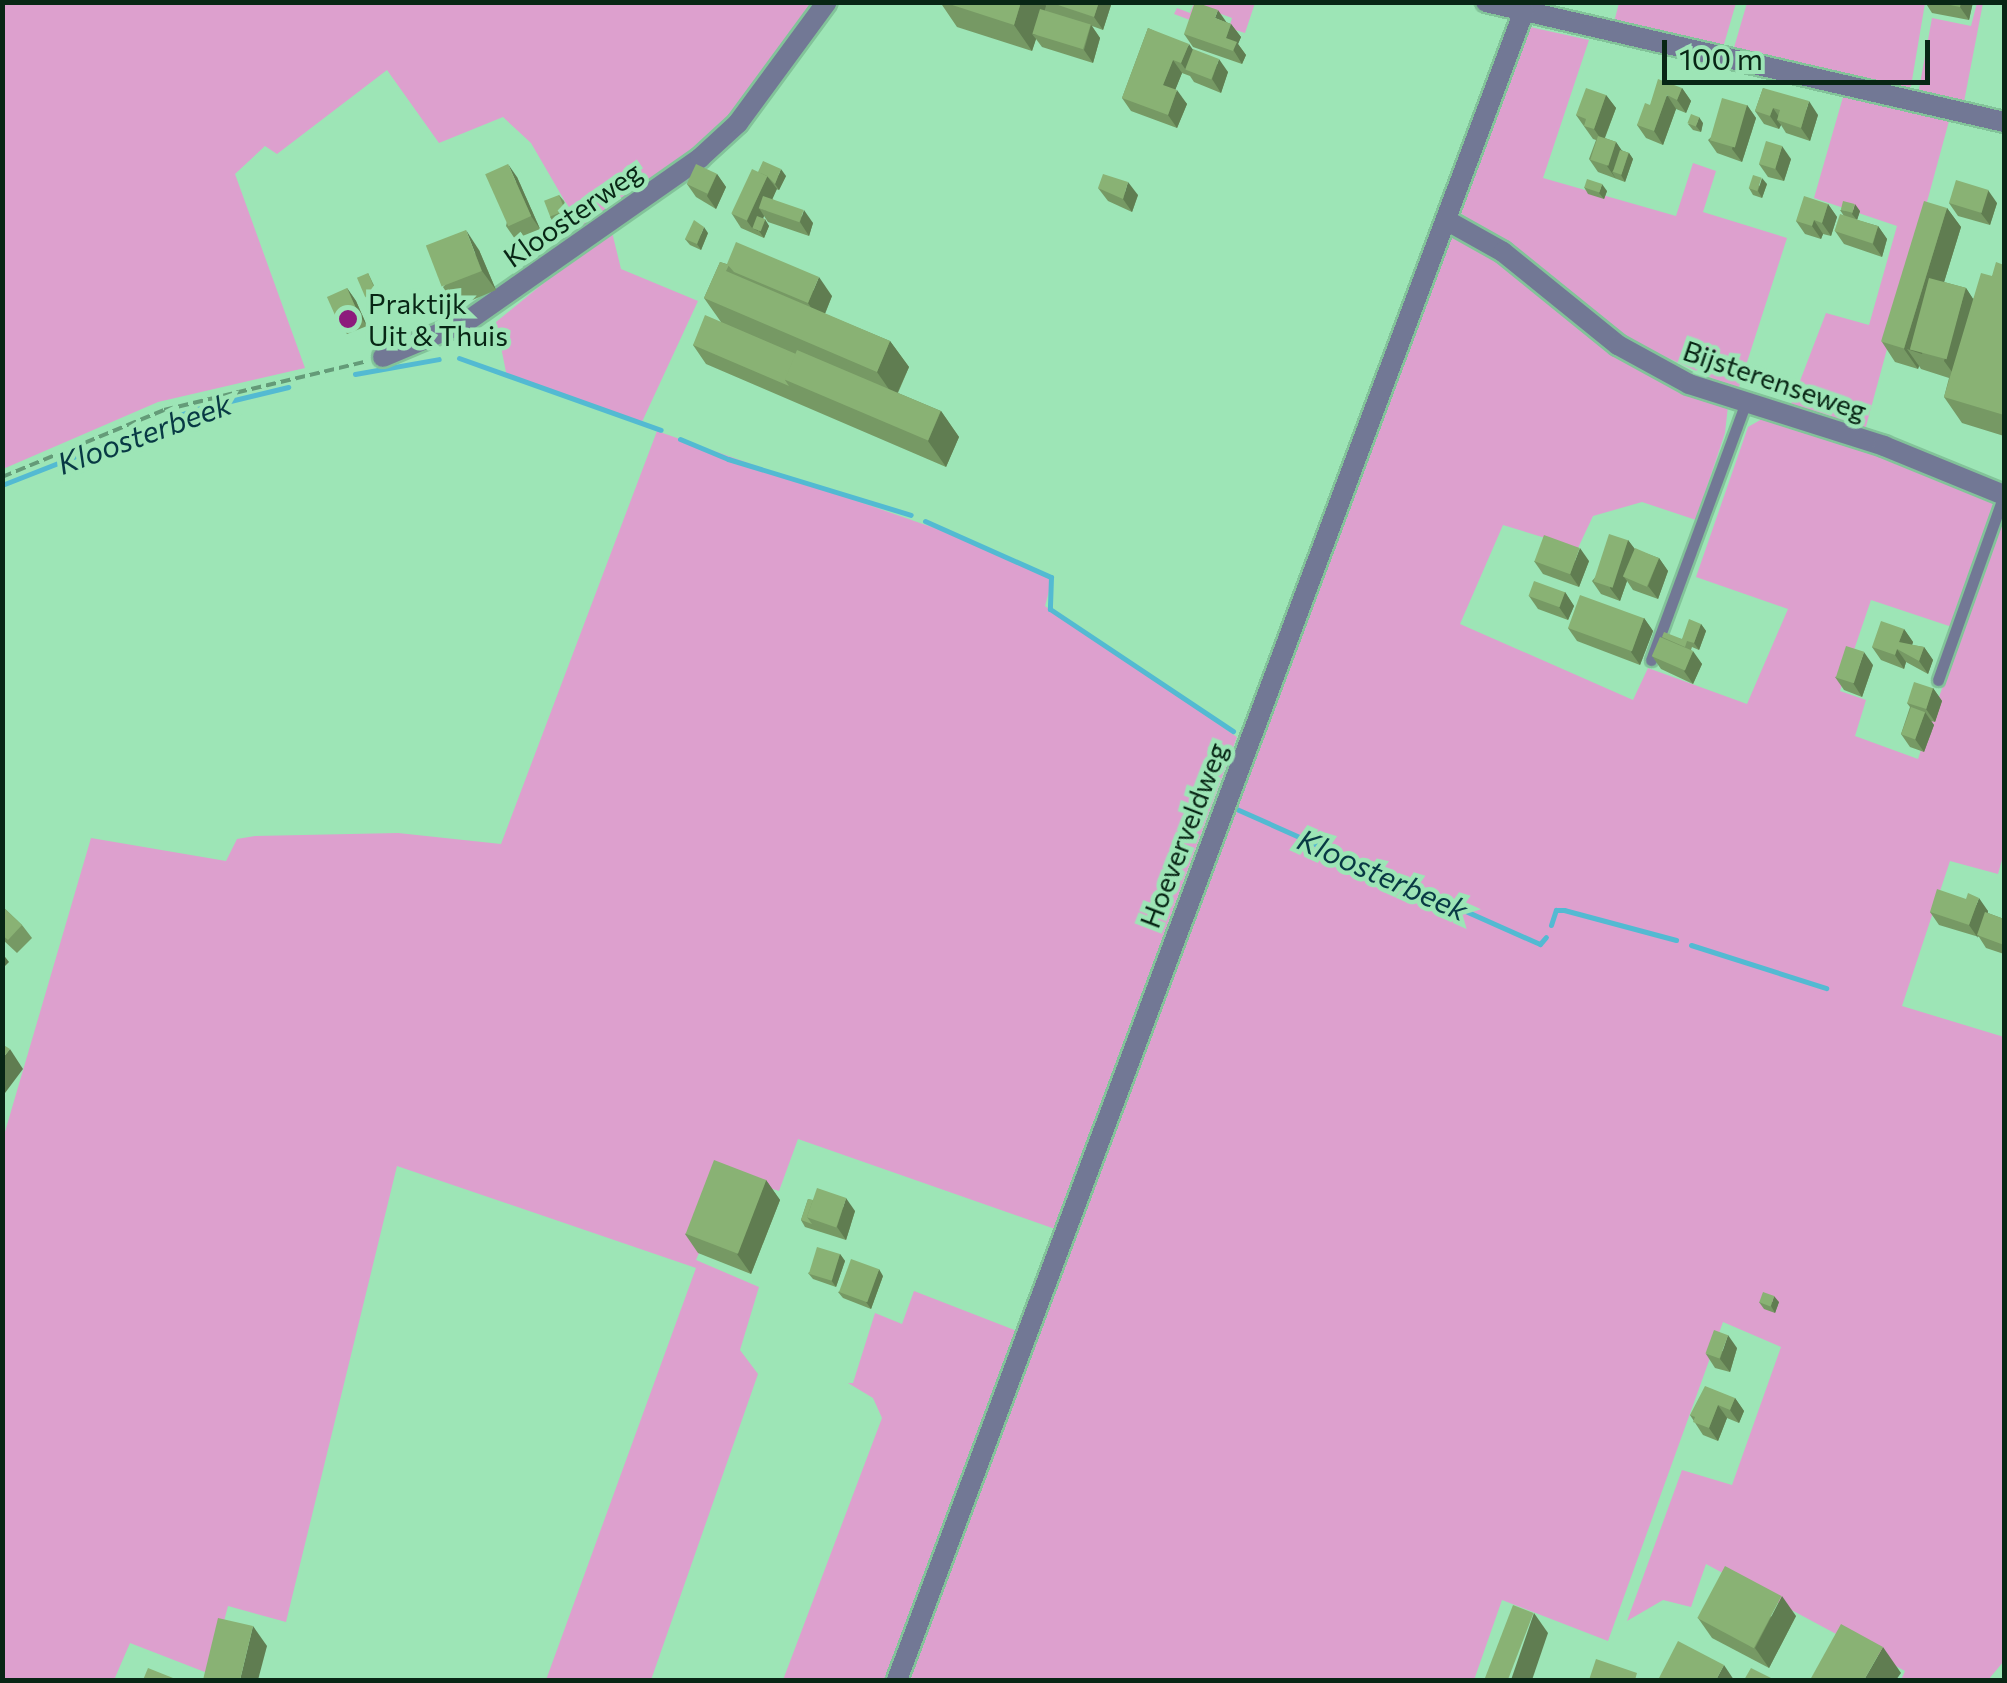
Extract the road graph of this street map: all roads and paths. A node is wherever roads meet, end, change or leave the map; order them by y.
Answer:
1 (827, 2) edge
2 (1486, 2) edge
3 (1524, 11) junction
4 (2004, 122) edge
5 (1446, 220) junction
6 (383, 357) joint
7 (1745, 404) junction
8 (2, 477) edge
9 (2004, 495) edge
10 (1651, 660) edge
11 (1938, 680) dead end
12 (898, 1680) edge

1 - 6 street, Kloosterweg
2 - 3 street
3 - 4 street
3 - 5 street, Hoeverveldweg
5 - 7 street, Bijsterenseweg
5 - 12 street, Hoeverveldweg
6 - 8 path
7 - 9 street, Bijsterenseweg
7 - 10 lane
9 - 11 lane

